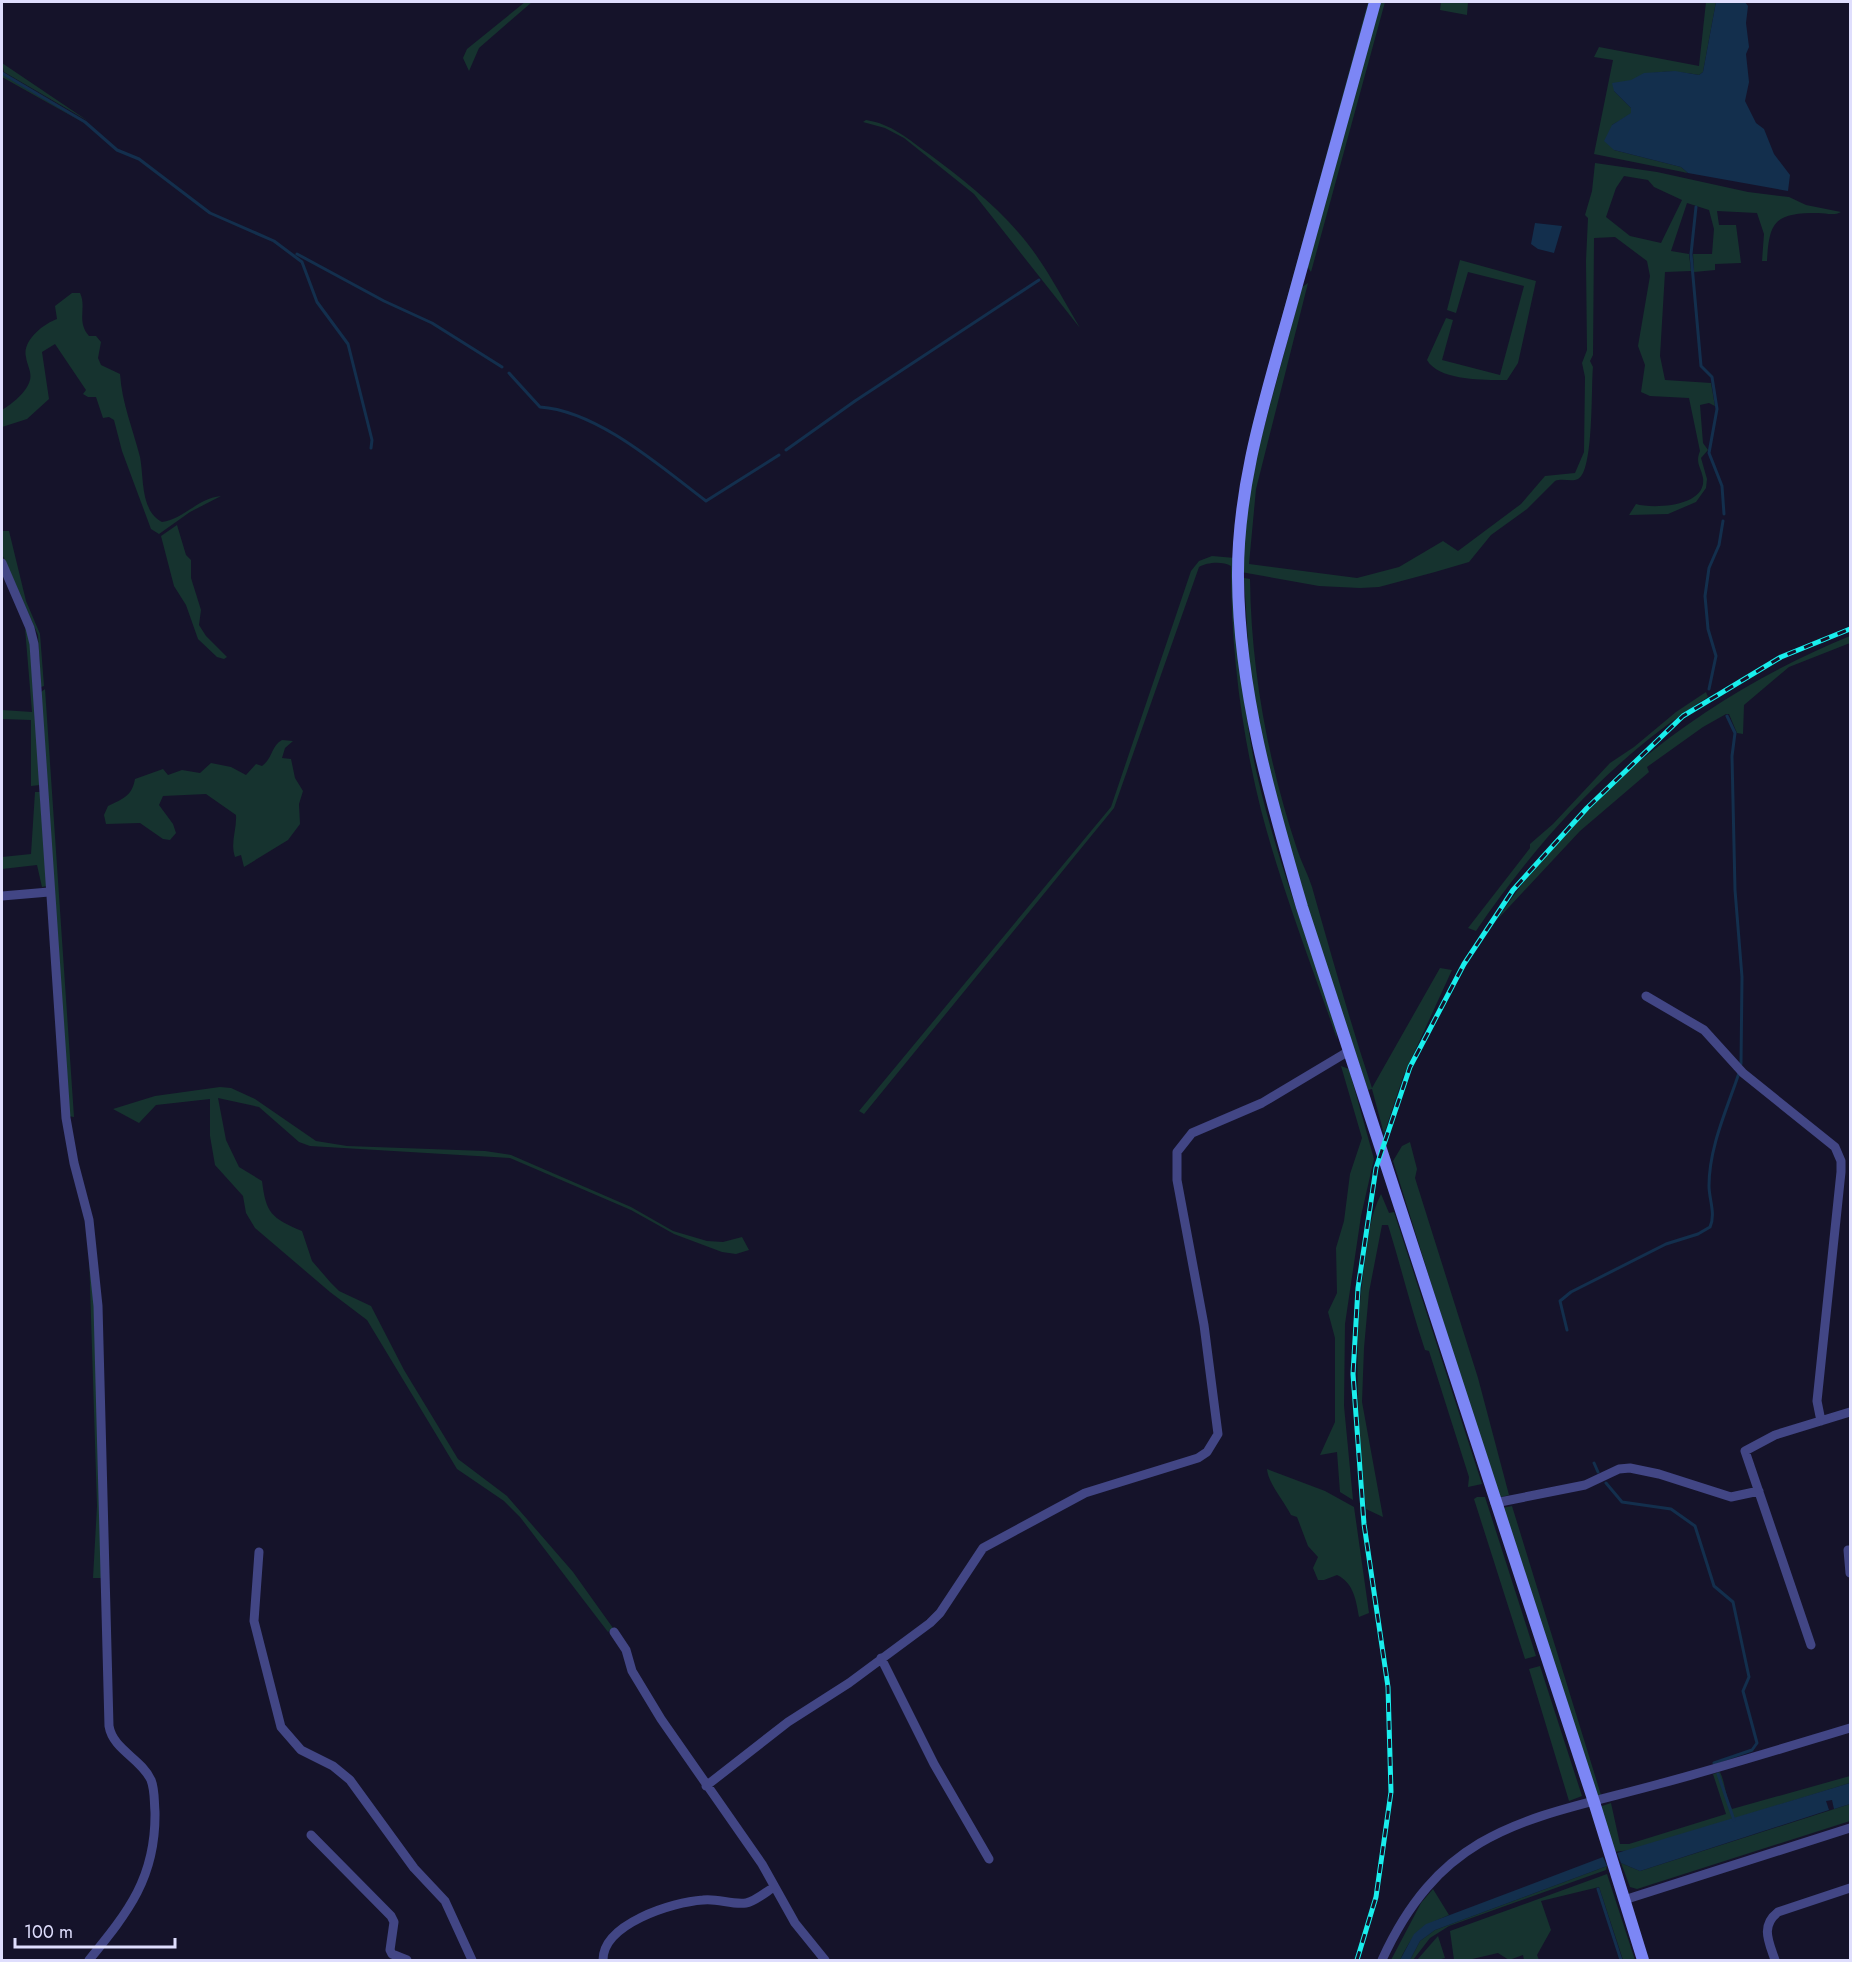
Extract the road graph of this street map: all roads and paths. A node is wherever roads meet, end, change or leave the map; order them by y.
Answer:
1 (1375, 2) edge
2 (2, 563) edge
3 (49, 892) junction
4 (2, 896) edge
5 (1646, 996) dead end
6 (1349, 1050) junction
7 (1851, 1412) edge
8 (1821, 1421) junction
9 (1759, 1491) junction
10 (1495, 1503) junction
11 (1851, 1550) edge
12 (259, 1552) dead end
13 (1851, 1573) edge
14 (614, 1632) dead end
15 (1810, 1645) dead end
16 (881, 1658) junction
17 (1851, 1728) edge
18 (706, 1786) junction
19 (1594, 1802) junction
20 (1851, 1828) edge
21 (311, 1835) dead end
22 (989, 1859) dead end
23 (774, 1887) junction
24 (1851, 1888) edge
25 (1624, 1900) junction
26 (89, 1960) edge
27 (407, 1960) edge
28 (472, 1960) edge
29 (603, 1960) edge
30 (825, 1960) edge
31 (1382, 1960) edge
32 (1643, 1960) edge
33 (1775, 1960) edge

1 - 6 main road
2 - 3 street
3 - 4 street
3 - 26 street
5 - 8 street
6 - 10 main road
6 - 16 street
7 - 8 street
8 - 9 street
9 - 10 street
9 - 15 street
10 - 19 main road
11 - 13 street
12 - 28 street
14 - 18 street
16 - 18 street
16 - 22 street
17 - 19 street
18 - 23 street
19 - 25 main road
19 - 31 street
20 - 25 street
21 - 27 street
23 - 29 street
23 - 30 street
24 - 33 street
25 - 32 main road

